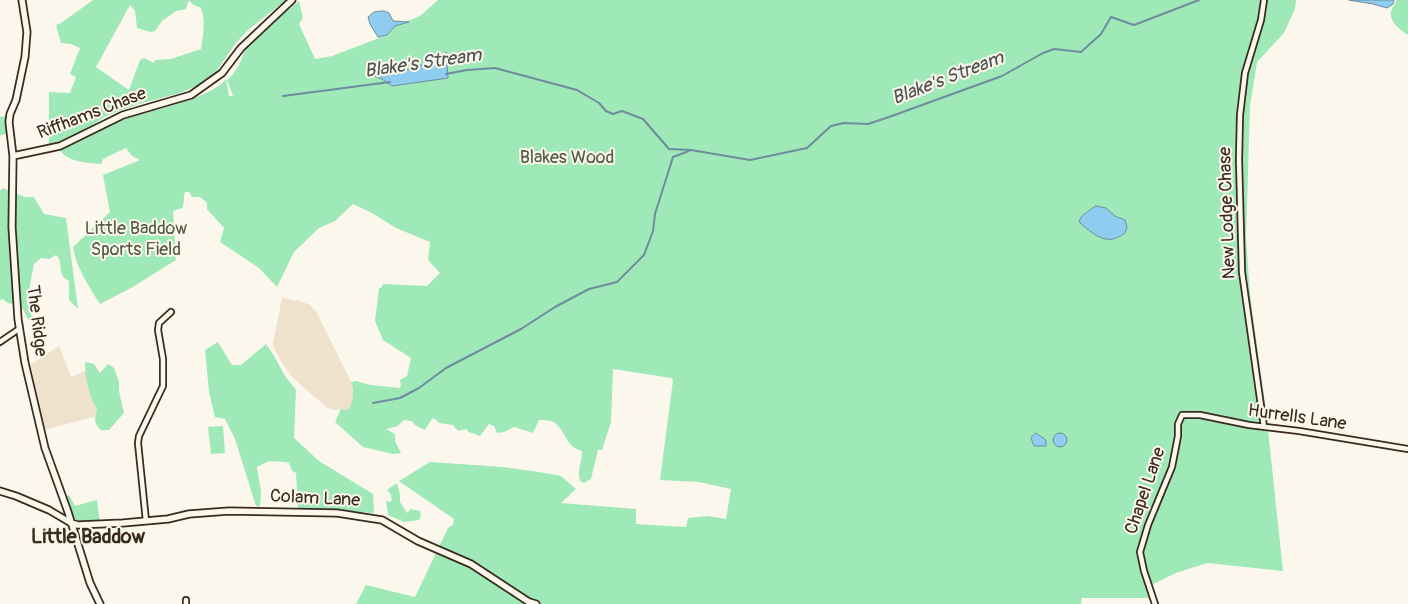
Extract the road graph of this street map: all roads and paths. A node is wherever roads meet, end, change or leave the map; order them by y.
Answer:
1 (22, 0) edge
2 (292, 0) edge
3 (1264, 0) edge
4 (13, 156) junction
5 (171, 312) dead end
6 (20, 329) junction
7 (0, 342) edge
8 (1182, 415) joint
9 (1264, 427) junction
10 (1408, 449) edge
11 (0, 491) edge
12 (68, 512) junction
13 (60, 517) junction
14 (146, 521) junction
15 (71, 523) junction
16 (100, 604) edge
17 (536, 604) edge
18 (1154, 604) edge

1 - 4 street, The Ridge
2 - 4 street, Riffhams Chase
3 - 9 street, New Lodge Chase
4 - 6 street, The Ridge
5 - 14 street
6 - 7 street
6 - 12 street, The Ridge
8 - 9 street, Hurrells Lane
8 - 18 street, Chapel Lane
9 - 10 street, Hurrells Lane
11 - 13 street
12 - 13 street
12 - 15 street, The Ridge
13 - 15 street
14 - 15 street, Colam Lane
14 - 17 street, Colam Lane
15 - 16 street, The Ridge

